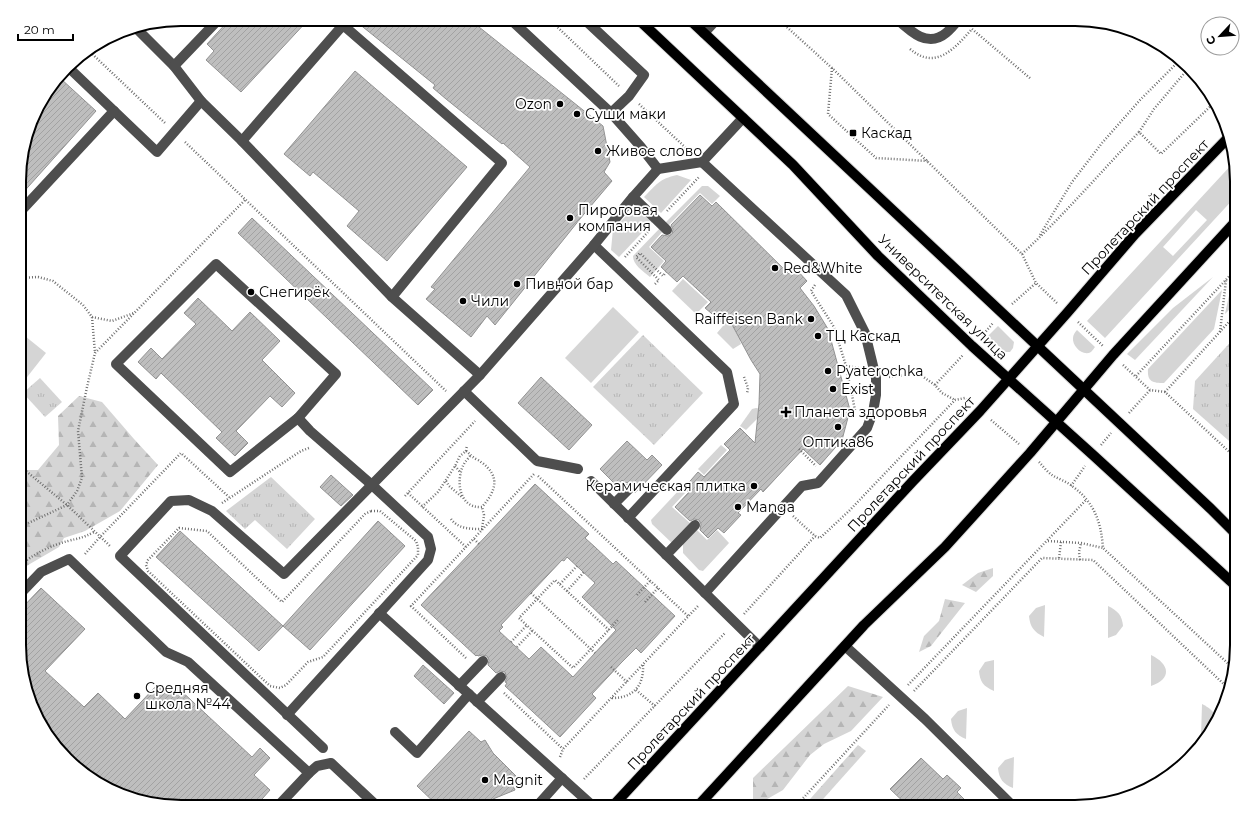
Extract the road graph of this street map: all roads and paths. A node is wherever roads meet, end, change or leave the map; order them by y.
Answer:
1 (212, 26) edge
2 (342, 26) edge
3 (344, 26) edge
4 (518, 26) edge
5 (592, 26) edge
6 (645, 26) edge
7 (697, 26) edge
8 (710, 26) edge
9 (786, 26) edge
10 (904, 26) edge
11 (957, 26) edge
12 (968, 26) edge
13 (139, 31) edge
14 (704, 33) junction
15 (92, 54) edge
16 (1176, 63) edge
17 (174, 66) junction
18 (832, 68) junction
19 (72, 70) edge
20 (1186, 72) edge
21 (1031, 79) dead end
22 (201, 101) junction
23 (1211, 106) edge
24 (114, 111) junction
25 (612, 113) junction
26 (743, 118) junction
27 (174, 132) junction
28 (1139, 132) junction
29 (242, 140) junction
30 (1225, 141) edge
31 (928, 161) junction
32 (702, 162) junction
33 (658, 169) junction
34 (633, 197) junction
35 (26, 206) edge
36 (1230, 228) edge
37 (667, 230) dead end
38 (1038, 240) junction
39 (594, 245) junction
40 (1022, 254) junction
41 (666, 272) dead end
42 (1230, 276) edge
43 (26, 278) edge
44 (1226, 280) junction
45 (655, 284) dead end
46 (815, 284) dead end
47 (392, 297) junction
48 (136, 312) dead end
49 (1067, 313) junction
50 (92, 317) junction
51 (1230, 321) edge
52 (1220, 333) junction
53 (1038, 346) junction
54 (95, 354) dead end
55 (1113, 355) junction
56 (958, 360) dead end
57 (846, 366) junction
58 (860, 374) dead end
59 (480, 375) junction
60 (895, 376) dead end
61 (1136, 376) junction
62 (1008, 379) junction
63 (935, 385) junction
64 (1084, 389) junction
65 (1150, 390) junction
66 (464, 391) junction
67 (1166, 392) junction
68 (456, 399) junction
69 (955, 400) junction
70 (850, 410) dead end
71 (485, 411) junction
72 (980, 411) junction
73 (298, 418) junction
74 (1056, 422) junction
75 (1120, 423) junction
76 (467, 445) dead end
77 (800, 449) dead end
78 (466, 451) junction
79 (1230, 452) edge
80 (1030, 453) junction
81 (1093, 454) junction
82 (471, 455) junction
83 (455, 466) junction
84 (578, 469) dead end
85 (820, 469) dead end
86 (26, 470) edge
87 (461, 473) junction
88 (446, 481) junction
89 (591, 481) dead end
90 (372, 485) junction
91 (1071, 486) junction
92 (630, 488) dead end
93 (408, 493) junction
94 (462, 497) junction
95 (1086, 500) junction
96 (614, 504) junction
97 (395, 507) junction
98 (422, 507) junction
99 (482, 507) junction
100 (387, 516) dead end
101 (628, 518) junction
102 (451, 520) dead end
103 (695, 525) dead end
104 (1230, 528) edge
105 (482, 529) junction
106 (94, 532) junction
107 (100, 537) junction
108 (474, 539) junction
109 (1047, 541) junction
110 (1061, 542) junction
111 (1081, 543) junction
112 (479, 544) dead end
113 (91, 547) dead end
114 (466, 547) junction
115 (1103, 548) junction
116 (666, 555) junction
117 (120, 556) junction
118 (1059, 558) junction
119 (26, 560) edge
120 (1080, 560) junction
121 (577, 566) dead end
122 (584, 572) dead end
123 (650, 581) junction
124 (1230, 581) edge
125 (560, 584) junction
126 (26, 588) edge
127 (658, 588) junction
128 (567, 591) junction
129 (531, 593) dead end
130 (706, 594) junction
131 (637, 595) dead end
132 (537, 598) junction
133 (645, 602) dead end
134 (379, 613) junction
135 (688, 616) junction
136 (618, 620) dead end
137 (735, 623) junction
138 (527, 625) junction
139 (533, 630) junction
140 (609, 630) junction
141 (512, 642) dead end
142 (845, 646) junction
143 (517, 647) dead end
144 (760, 647) junction
145 (592, 649) junction
146 (595, 652) dead end
147 (480, 664) joint
148 (643, 664) junction
149 (1229, 664) edge
150 (611, 667) dead end
151 (497, 681) joint
152 (627, 682) junction
153 (1225, 685) edge
154 (460, 686) junction
155 (636, 690) junction
156 (912, 693) dead end
157 (469, 694) junction
158 (899, 694) junction
159 (612, 698) junction
160 (477, 702) junction
161 (655, 706) junction
162 (287, 715) junction
163 (395, 732) dead end
164 (323, 748) dead end
165 (563, 749) junction
166 (309, 773) junction
167 (558, 775) junction
168 (574, 789) junction
169 (284, 800) edge
170 (368, 800) edge
171 (541, 800) edge
172 (586, 800) edge
173 (618, 800) edge
174 (703, 800) edge
175 (801, 800) edge
176 (1007, 800) edge

1 - 17 lane
2 - 29 lane
3 - 47 lane
4 - 25 lane
5 - 25 lane
6 - 26 main road, Университетская улица
7 - 14 main road, Университетская улица
8 - 14 lane
9 - 18 path
10 - 11 lane
12 - 21 path
13 - 17 lane
14 - 53 main road, Университетская улица
15 - 27 path
16 - 38 path
17 - 22 lane
18 - 31 path
18 - 31 path
19 - 24 lane
20 - 28 path
22 - 27 lane
22 - 29 lane
23 - 28 path
24 - 27 lane
24 - 35 lane
25 - 33 lane
26 - 32 lane
26 - 62 main road, Университетская улица
27 - 68 path
28 - 38 path
29 - 47 lane
30 - 49 main road, Пролетарский проспект
31 - 40 path
32 - 33 lane
32 - 130 lane
33 - 34 lane
34 - 37 lane
34 - 39 lane
36 - 55 main road
38 - 40 path
39 - 59 lane
39 - 101 lane
40 - 49 path
41 - 45 path
42 - 44 path
43 - 50 path
44 - 52 path
44 - 61 path
46 - 57 path
47 - 59 lane
48 - 50 path
49 - 53 main road, Пролетарский проспект
49 - 55 path
50 - 54 path
51 - 52 path
52 - 67 path
53 - 62 main road, Пролетарский проспект
53 - 64 main road, Университетская улица
55 - 61 path
55 - 64 main road
56 - 63 path
57 - 58 path
57 - 70 path
59 - 66 lane
60 - 63 path
61 - 65 path
62 - 72 main road, Пролетарский проспект
62 - 74 main road, Университетская улица
63 - 69 path
64 - 74 main road
64 - 75 main road, Университетская улица
65 - 67 path
65 - 75 path
66 - 68 lane
66 - 71 lane
67 - 79 path
68 - 90 lane
69 - 72 path
69 - 137 path
71 - 84 lane
71 - 93 path
72 - 80 path
72 - 144 main road, Пролетарский проспект
73 - 73 lane
73 - 90 lane
74 - 80 main road
74 - 81 main road, Университетская улица
75 - 81 path
75 - 104 main road, Университетская улица
76 - 78 path
77 - 85 path
78 - 82 path
78 - 83 path
80 - 91 path
80 - 142 main road
81 - 91 path
81 - 124 main road, Университетская улица
82 - 87 path
82 - 99 path
83 - 87 path
83 - 88 path
86 - 106 path
87 - 94 path
88 - 94 path
88 - 98 path
89 - 96 lane
90 - 97 lane
90 - 117 lane
91 - 95 path
92 - 96 lane
93 - 97 path
93 - 98 path
94 - 99 path
95 - 109 path
95 - 115 path
96 - 101 lane
97 - 100 path
97 - 134 lane
98 - 114 path
99 - 105 path
101 - 116 lane
102 - 105 path
103 - 116 lane
105 - 108 path
105 - 123 path
106 - 107 path
106 - 119 path
107 - 113 path
107 - 117 path
108 - 112 path
108 - 114 path
109 - 110 path
109 - 158 path
110 - 111 path
110 - 118 path
111 - 115 path
111 - 120 path
114 - 147 path
115 - 149 path
116 - 130 lane
117 - 162 lane
118 - 120 path
118 - 156 path
120 - 153 path
121 - 125 path
122 - 128 path
123 - 127 path
123 - 131 path
125 - 128 path
125 - 132 path
126 - 166 lane
127 - 133 path
127 - 135 path
128 - 140 path
129 - 132 path
130 - 135 path
130 - 137 lane
132 - 138 path
132 - 145 path
134 - 154 lane
134 - 162 lane
135 - 148 path
136 - 140 path
137 - 144 lane
137 - 161 path
138 - 139 path
138 - 141 path
139 - 143 path
139 - 145 path
140 - 145 path
142 - 158 lane
142 - 174 main road
144 - 173 main road, Пролетарский проспект
145 - 146 path
147 - 154 lane
148 - 152 path
148 - 155 path
150 - 152 path
151 - 160 lane
151 - 165 path
152 - 159 path
154 - 157 lane
155 - 159 path
155 - 161 path
157 - 160 lane
157 - 163 lane
158 - 175 path
158 - 176 lane
159 - 165 path
160 - 167 lane
161 - 168 path
162 - 164 lane
165 - 167 path
166 - 169 lane
166 - 170 lane
167 - 168 lane
167 - 171 lane
168 - 172 lane

